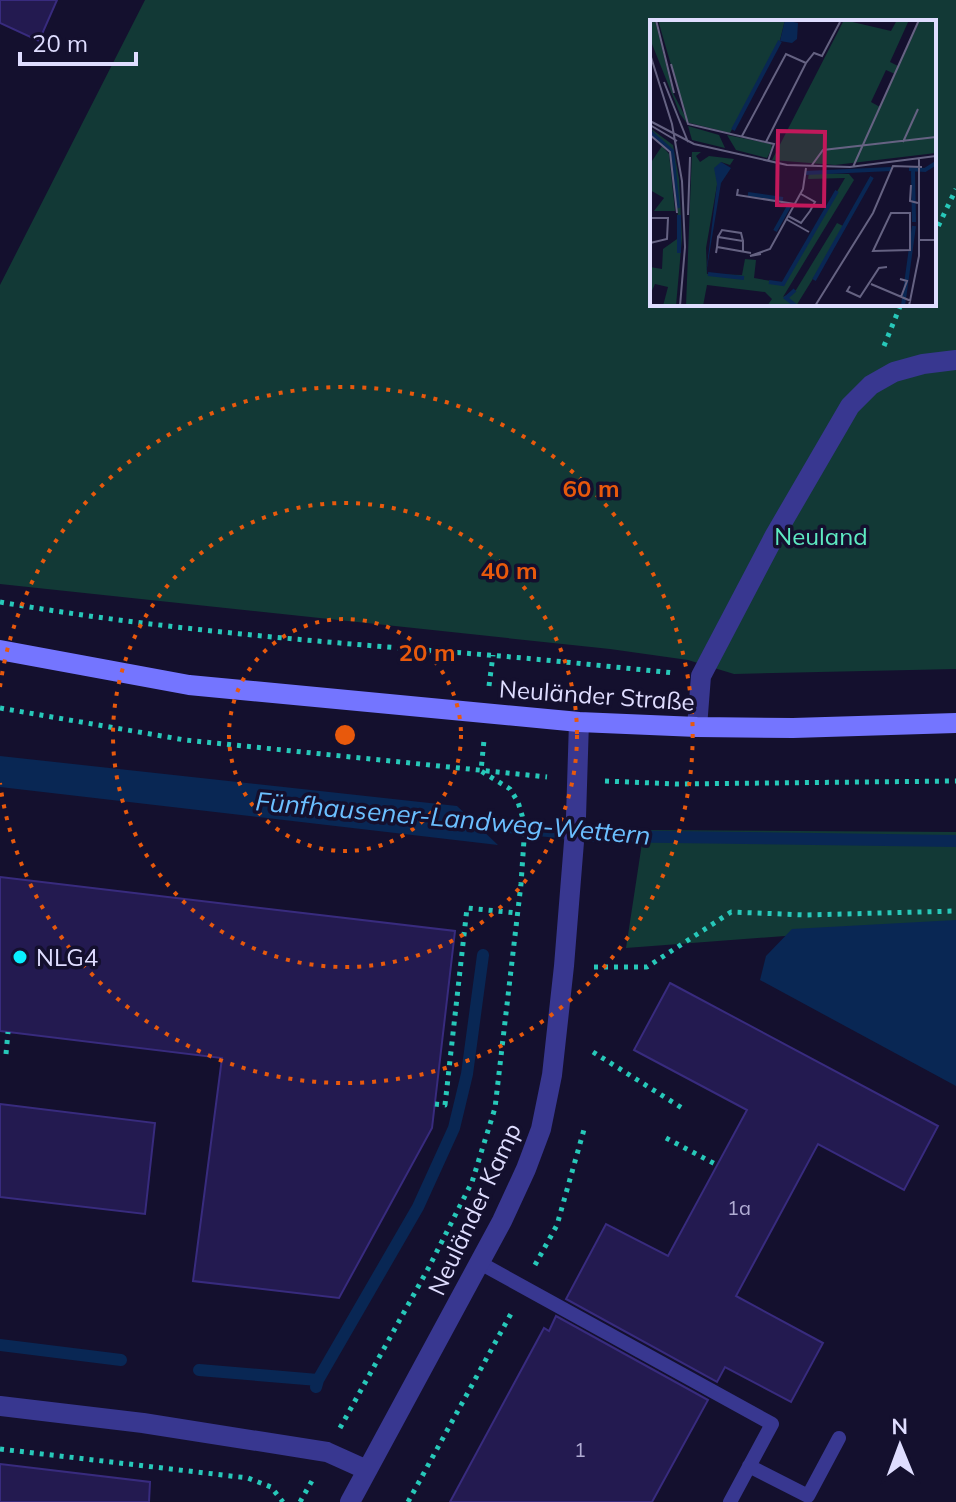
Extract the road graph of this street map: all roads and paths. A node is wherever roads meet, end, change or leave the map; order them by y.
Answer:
1 (956, 189) edge
2 (936, 231) edge
3 (956, 360) edge
4 (0, 602) edge
5 (0, 650) edge
6 (701, 676) junction
7 (0, 708) edge
8 (579, 722) junction
9 (956, 723) edge
10 (697, 727) junction
11 (481, 771) dead end
12 (956, 781) edge
13 (676, 784) dead end
14 (518, 802) dead end
15 (956, 911) edge
16 (517, 913) junction
17 (564, 966) junction
18 (8, 1032) dead end
19 (593, 1052) dead end
20 (6, 1054) dead end
21 (435, 1104) dead end
22 (682, 1108) dead end
23 (585, 1126) dead end
24 (666, 1138) dead end
25 (717, 1165) dead end
26 (480, 1263) junction
27 (524, 1286) junction
28 (0, 1406) edge
29 (839, 1438) dead end
30 (0, 1449) edge
31 (327, 1452) junction
32 (749, 1466) junction
33 (367, 1470) junction
34 (283, 1502) edge
35 (300, 1502) edge
36 (350, 1502) edge
37 (408, 1502) edge
38 (730, 1502) edge

1 - 2 path
3 - 6 street
4 - 6 path
5 - 8 main road, Neuländer Straße
6 - 10 street
7 - 11 path
8 - 10 main road, Neuländer Straße
8 - 17 street, Neuländer Kamp
9 - 10 main road, Neuländer Straße
12 - 13 path
14 - 16 path
15 - 17 path
16 - 21 path
16 - 31 path
17 - 26 street, Neuländer Kamp
18 - 20 path
19 - 22 path
23 - 27 path
24 - 25 path
26 - 27 lane
26 - 33 street, Neuländer Kamp
27 - 32 lane
27 - 37 path
28 - 31 street
29 - 32 lane
30 - 34 path
31 - 33 street
31 - 35 path
32 - 38 lane
33 - 36 street, Neuländer Kamp

